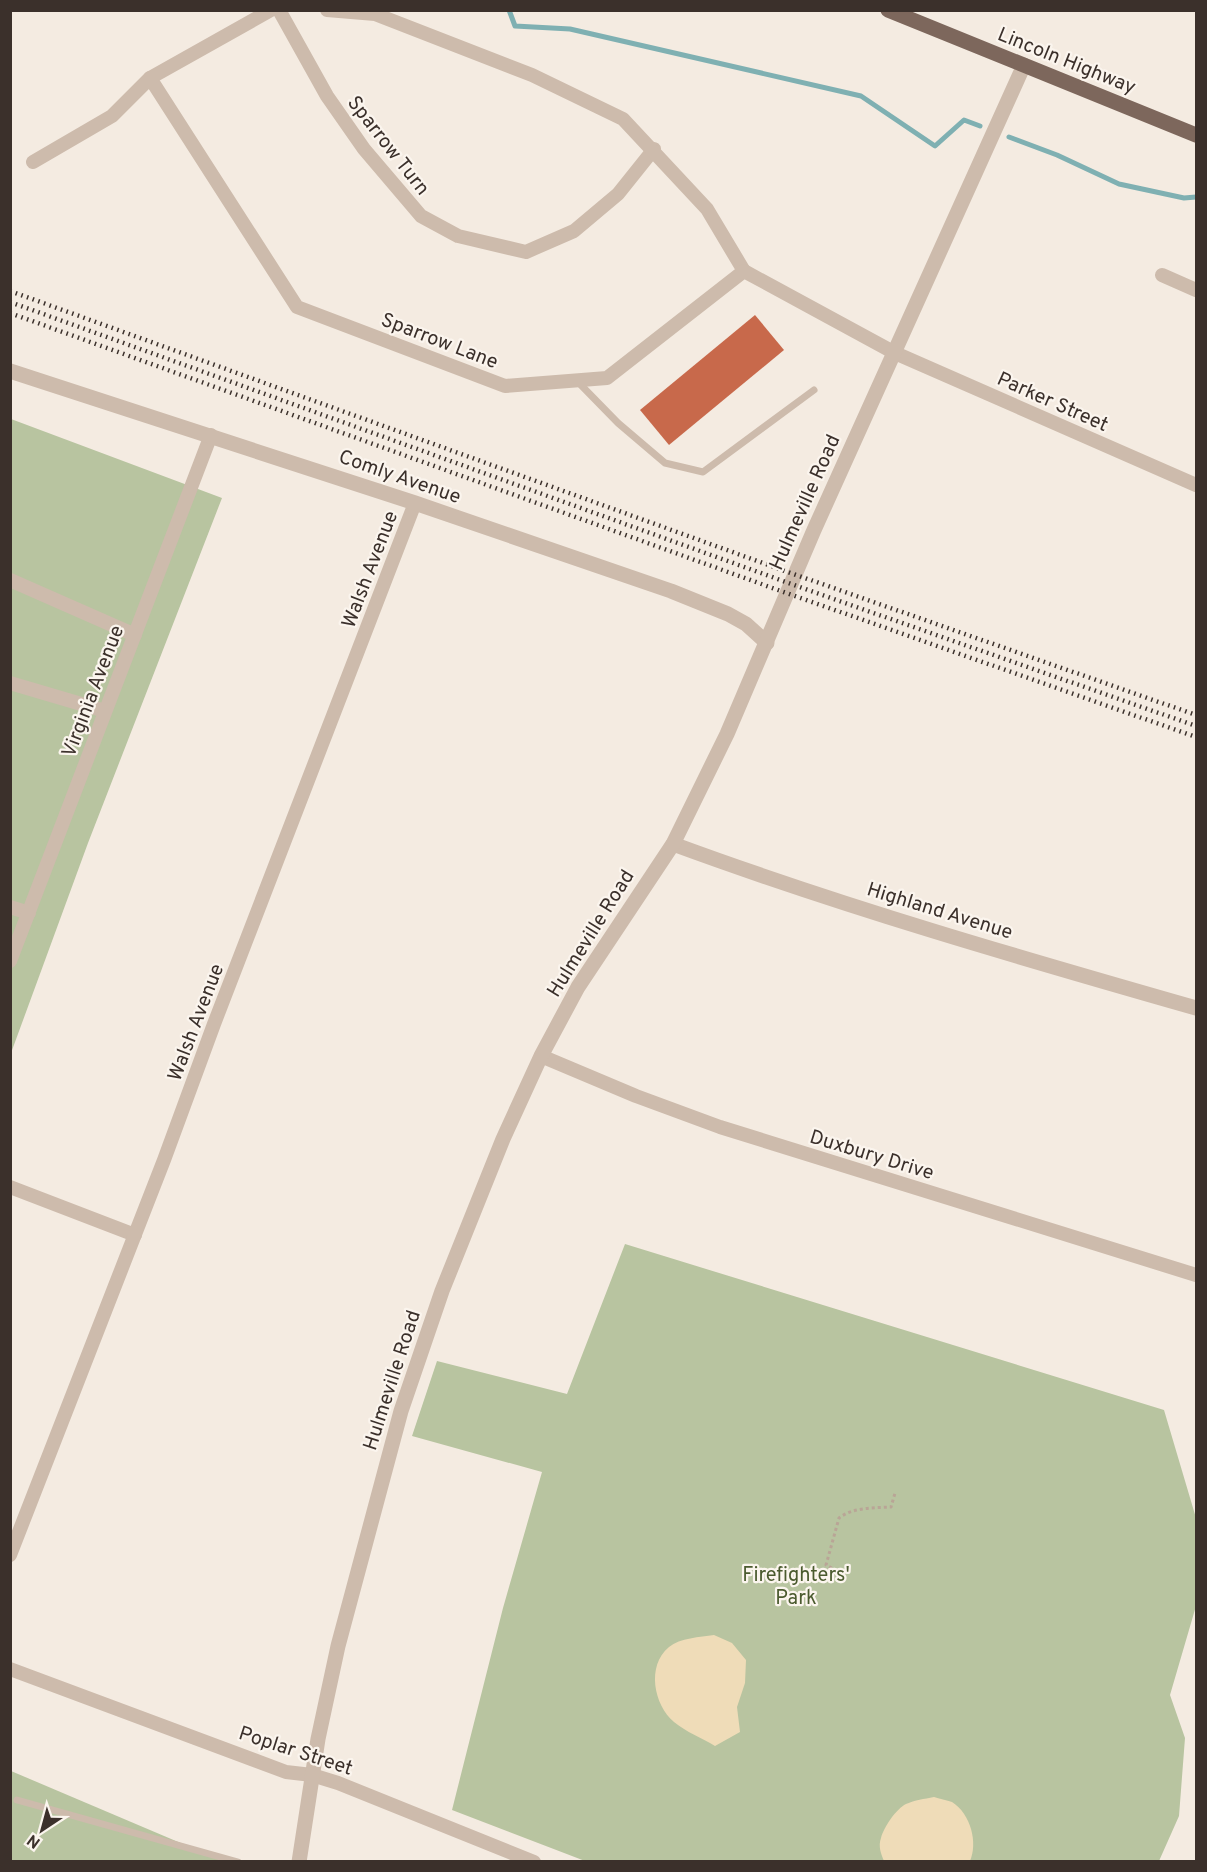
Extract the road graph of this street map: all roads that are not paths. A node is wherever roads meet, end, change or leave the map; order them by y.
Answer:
1 (271, 10) edge
2 (279, 10) edge
3 (327, 10) edge
4 (890, 11) edge
5 (1024, 65) junction
6 (150, 78) junction
7 (1197, 135) edge
8 (654, 149) junction
9 (33, 162) dead end
10 (744, 271) junction
11 (1162, 275) dead end
12 (1197, 290) edge
13 (895, 353) junction
14 (10, 370) edge
15 (576, 380) junction
16 (814, 390) dead end
17 (211, 435) junction
18 (1197, 485) edge
19 (416, 503) junction
20 (10, 580) edge
21 (135, 635) junction
22 (766, 643) junction
23 (10, 683) edge
24 (105, 711) junction
25 (673, 844) junction
26 (10, 907) edge
27 (29, 913) junction
28 (10, 961) edge
29 (1197, 1008) edge
30 (541, 1056) junction
31 (10, 1187) edge
32 (135, 1235) junction
33 (1197, 1275) edge
34 (10, 1556) edge
35 (10, 1669) edge
36 (312, 1775) junction
37 (17, 1800) dead end
38 (238, 1862) edge
39 (299, 1862) edge
40 (534, 1862) edge

1 - 6 street
2 - 8 street, Sparrow Turn
3 - 8 street
4 - 5 main road, Lincoln Highway
5 - 7 main road, Lincoln Highway
5 - 13 street, Hulmeville Road
6 - 9 street
6 - 15 street, Sparrow Lane
8 - 10 street
10 - 13 street
10 - 15 street, Sparrow Lane
11 - 12 street
13 - 18 street, Parker Street
13 - 22 street, Hulmeville Road
14 - 17 street, Comly Avenue
15 - 16 lane
17 - 19 street, Comly Avenue
17 - 21 street, Virginia Avenue
19 - 22 street, Comly Avenue
19 - 32 street, Walsh Avenue
20 - 21 street
21 - 24 street, Virginia Avenue
22 - 25 street, Hulmeville Road
23 - 24 street
24 - 27 street, Virginia Avenue
25 - 29 street, Highland Avenue
25 - 30 street, Hulmeville Road
26 - 27 street
27 - 28 street, Virginia Avenue
30 - 33 street, Duxbury Drive
30 - 36 street, Hulmeville Road
31 - 32 street
32 - 34 street, Walsh Avenue
35 - 36 street, Poplar Street
36 - 39 street, Hulmeville Road
36 - 40 street, Poplar Street
37 - 38 lane

